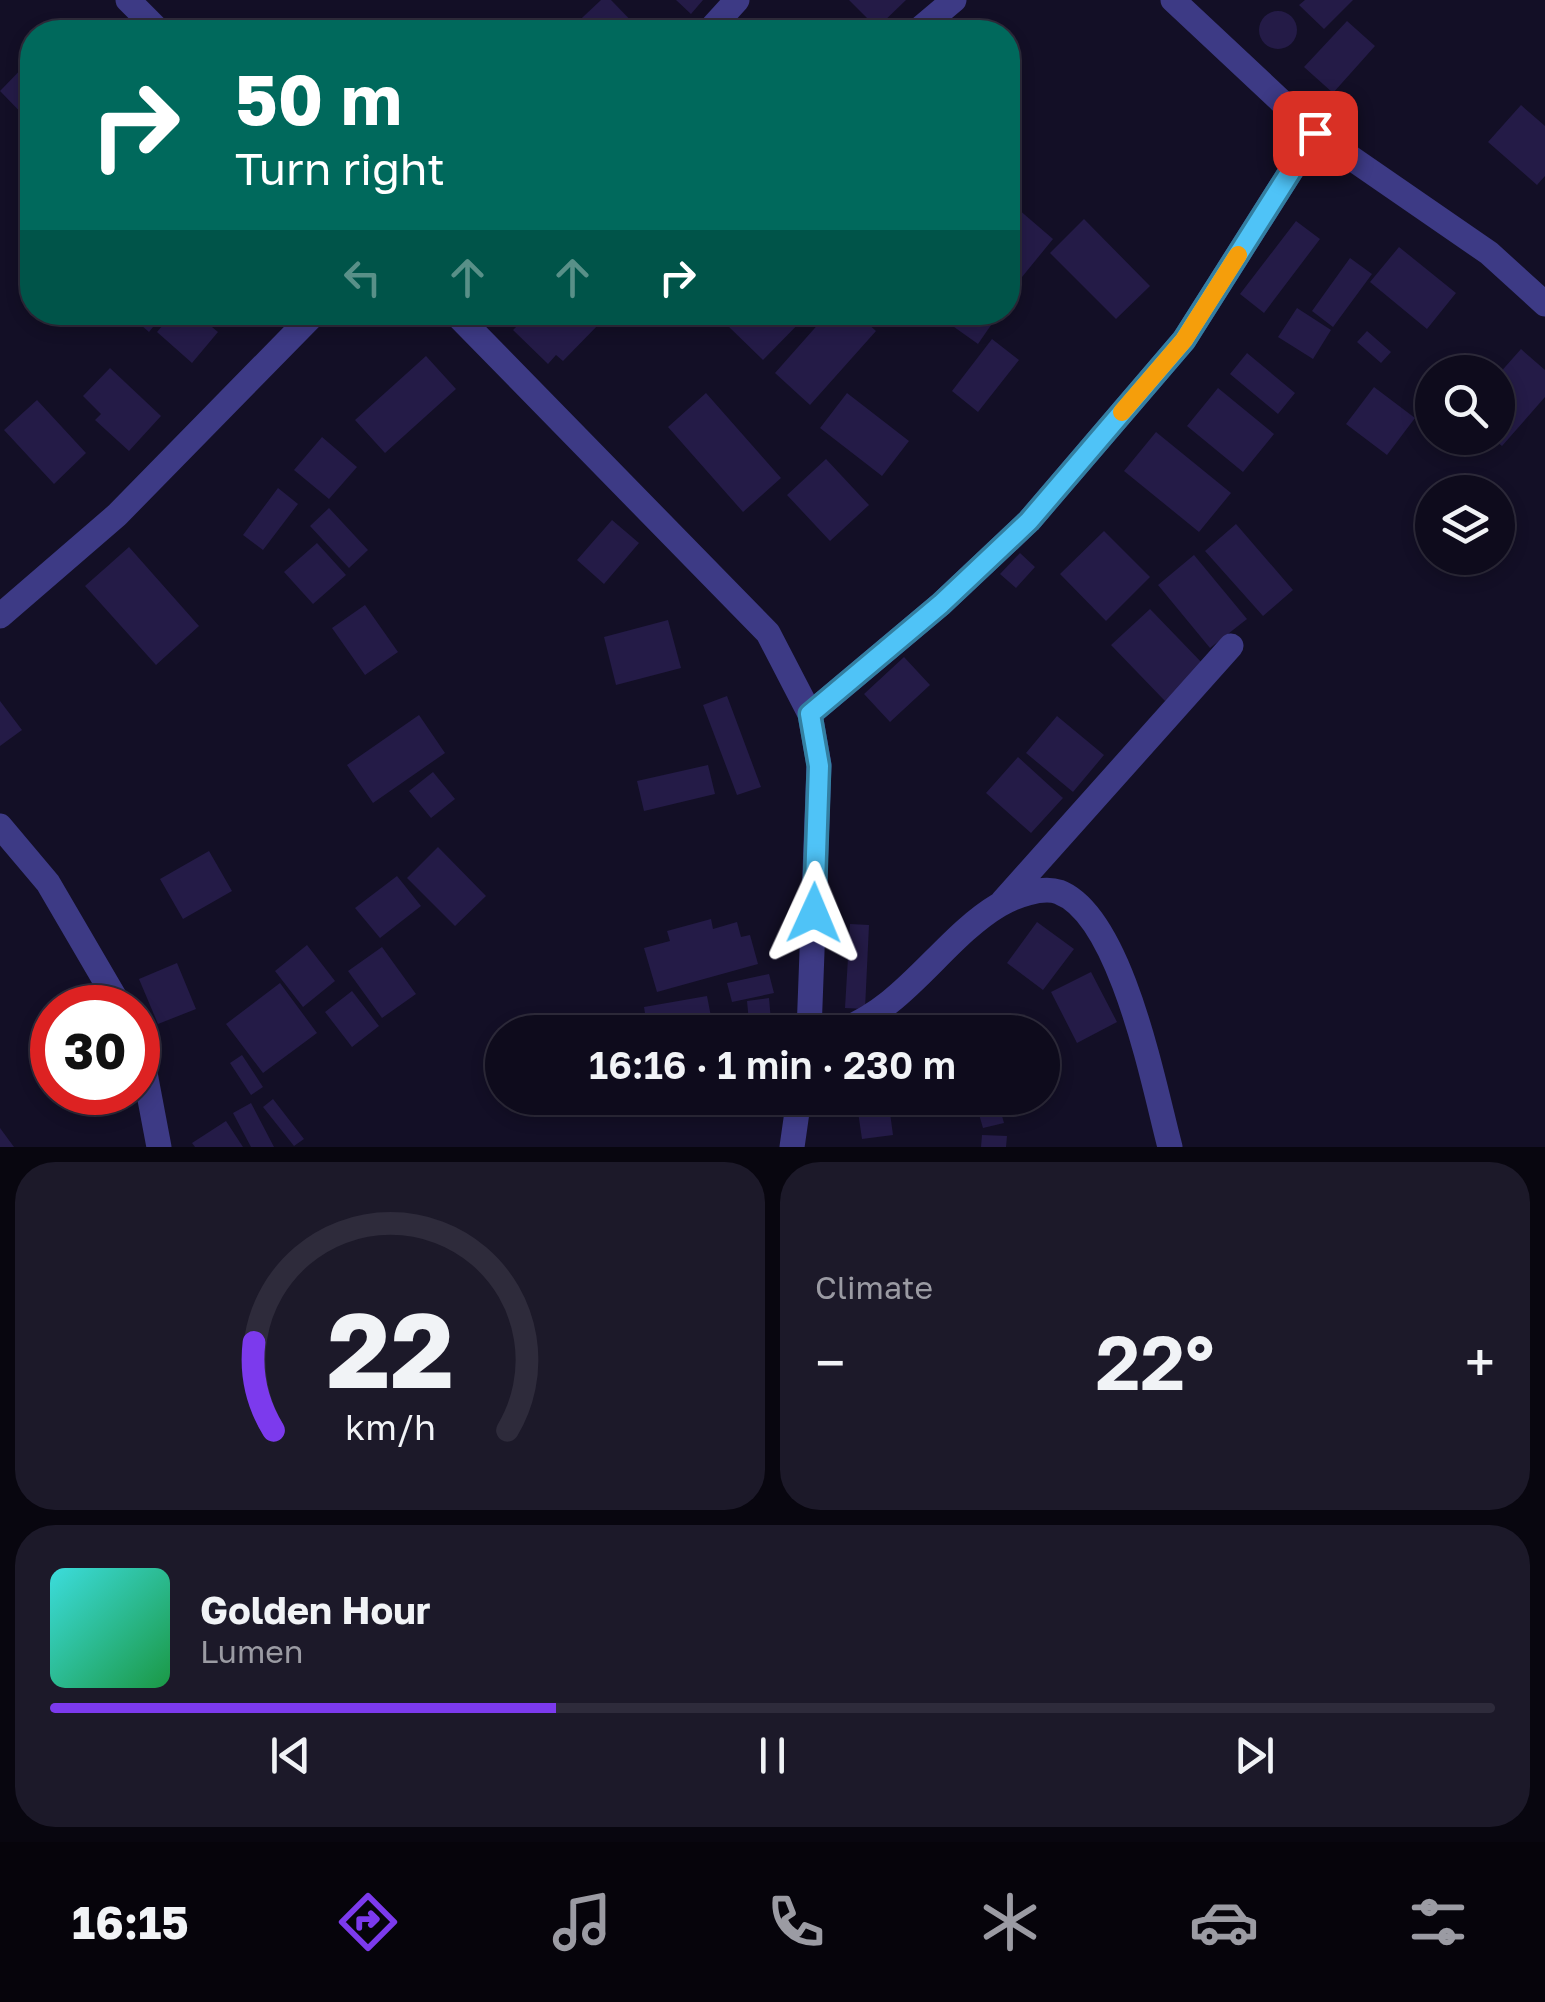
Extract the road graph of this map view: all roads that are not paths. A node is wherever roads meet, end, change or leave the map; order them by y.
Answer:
1 (128, 0) edge
2 (737, 0) edge
3 (954, 0) edge
4 (1173, 0) edge
5 (148, 20) edge
6 (719, 20) edge
7 (930, 20) edge
8 (1315, 133) junction
9 (1545, 304) edge
10 (303, 325) edge
11 (467, 325) edge
12 (0, 616) edge
13 (1232, 646) dead end
14 (810, 714) junction
15 (0, 826) edge
16 (999, 905) junction
17 (108, 985) edge
18 (810, 1015) edge
19 (866, 1015) edge
20 (154, 1115) edge
21 (797, 1115) edge
22 (160, 1147) edge
23 (792, 1147) edge
24 (1170, 1147) edge

1 - 5 street
2 - 6 street
3 - 7 street
4 - 8 street
8 - 9 street
8 - 14 street
10 - 12 street
11 - 14 street
13 - 16 street
14 - 18 street
15 - 17 street
16 - 19 street
16 - 24 street
20 - 22 street
21 - 23 street

